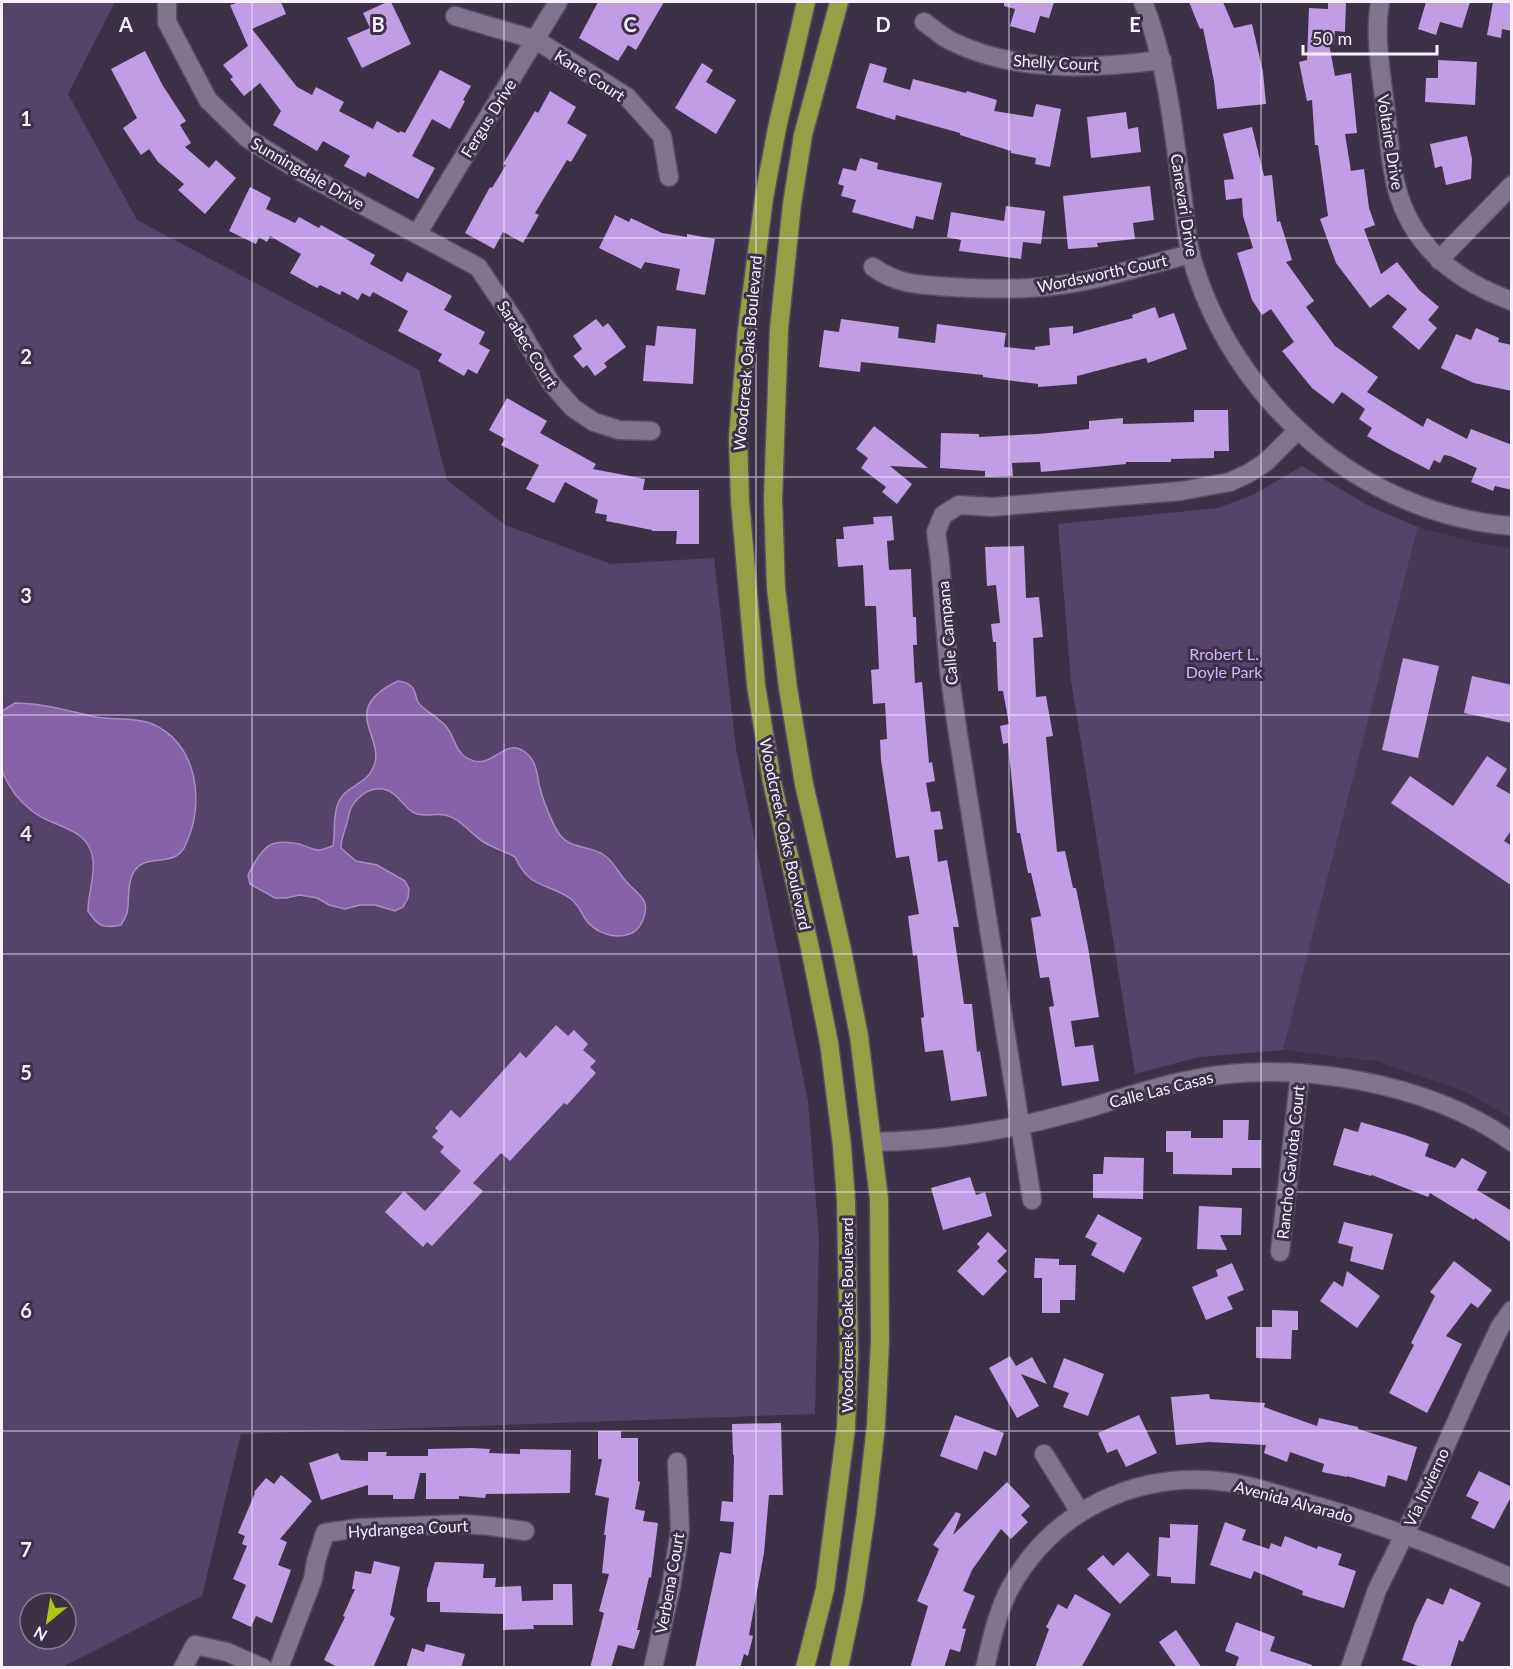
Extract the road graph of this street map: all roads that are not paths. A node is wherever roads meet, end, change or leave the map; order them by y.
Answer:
1 (167, 2) edge
2 (558, 2) edge
3 (806, 2) edge
4 (839, 2) edge
5 (1143, 2) edge
6 (1380, 2) edge
7 (455, 16) dead end
8 (924, 22) dead end
9 (536, 40) junction
10 (1162, 60) junction
11 (669, 177) dead end
12 (1512, 185) edge
13 (417, 234) junction
14 (1191, 254) junction
15 (1440, 260) junction
16 (873, 267) dead end
17 (1512, 301) edge
18 (1298, 430) junction
19 (651, 431) dead end
20 (1512, 526) edge
21 (1300, 1073) junction
22 (1021, 1125) junction
23 (874, 1142) junction
24 (1512, 1142) edge
25 (842, 1146) junction
26 (1032, 1200) dead end
27 (1280, 1252) dead end
28 (1512, 1310) edge
29 (1044, 1454) dead end
30 (678, 1462) dead end
31 (1080, 1512) junction
32 (525, 1531) dead end
33 (1405, 1534) junction
34 (1512, 1578) edge
35 (183, 1668) edge
36 (262, 1668) edge
37 (279, 1668) edge
38 (653, 1668) edge
39 (806, 1668) edge
40 (839, 1668) edge
41 (985, 1668) edge
42 (1350, 1668) edge

1 - 13 street, Sunningdale Drive
2 - 9 street, Fergus Drive
3 - 25 main road, Woodcreek Oaks Boulevard
4 - 23 main road, Woodcreek Oaks Boulevard
5 - 10 street, Canevari Drive
6 - 15 street, Voltaire Drive
7 - 9 street, Kane Court
8 - 10 street, Shelly Court
9 - 11 street, Kane Court
9 - 13 street, Fergus Drive
10 - 14 street, Canevari Drive
12 - 15 street
13 - 19 street, Sarabec Court
14 - 16 street, Wordsworth Court
14 - 18 street, Canevari Drive
15 - 17 street, Voltaire Drive
18 - 20 street, Canevari Drive
18 - 22 street, Calle Campana
21 - 22 street, Calle Las Casas
21 - 24 street, Calle Las Casas
21 - 27 street, Rancho Gaviota Court
22 - 23 street, Calle Las Casas
22 - 26 street, Calle Campana
23 - 25 main road
23 - 40 main road, Woodcreek Oaks Boulevard
25 - 39 main road, Woodcreek Oaks Boulevard
28 - 33 street, Via Invierno
29 - 31 street
30 - 38 street, Verbena Court
31 - 33 street, Avenida Alvarado
31 - 41 street, Avenida Alvarado
32 - 37 street, Hydrangea Court
33 - 34 street, Avenida Alvarado
33 - 42 street, Via Invierno
35 - 36 street

